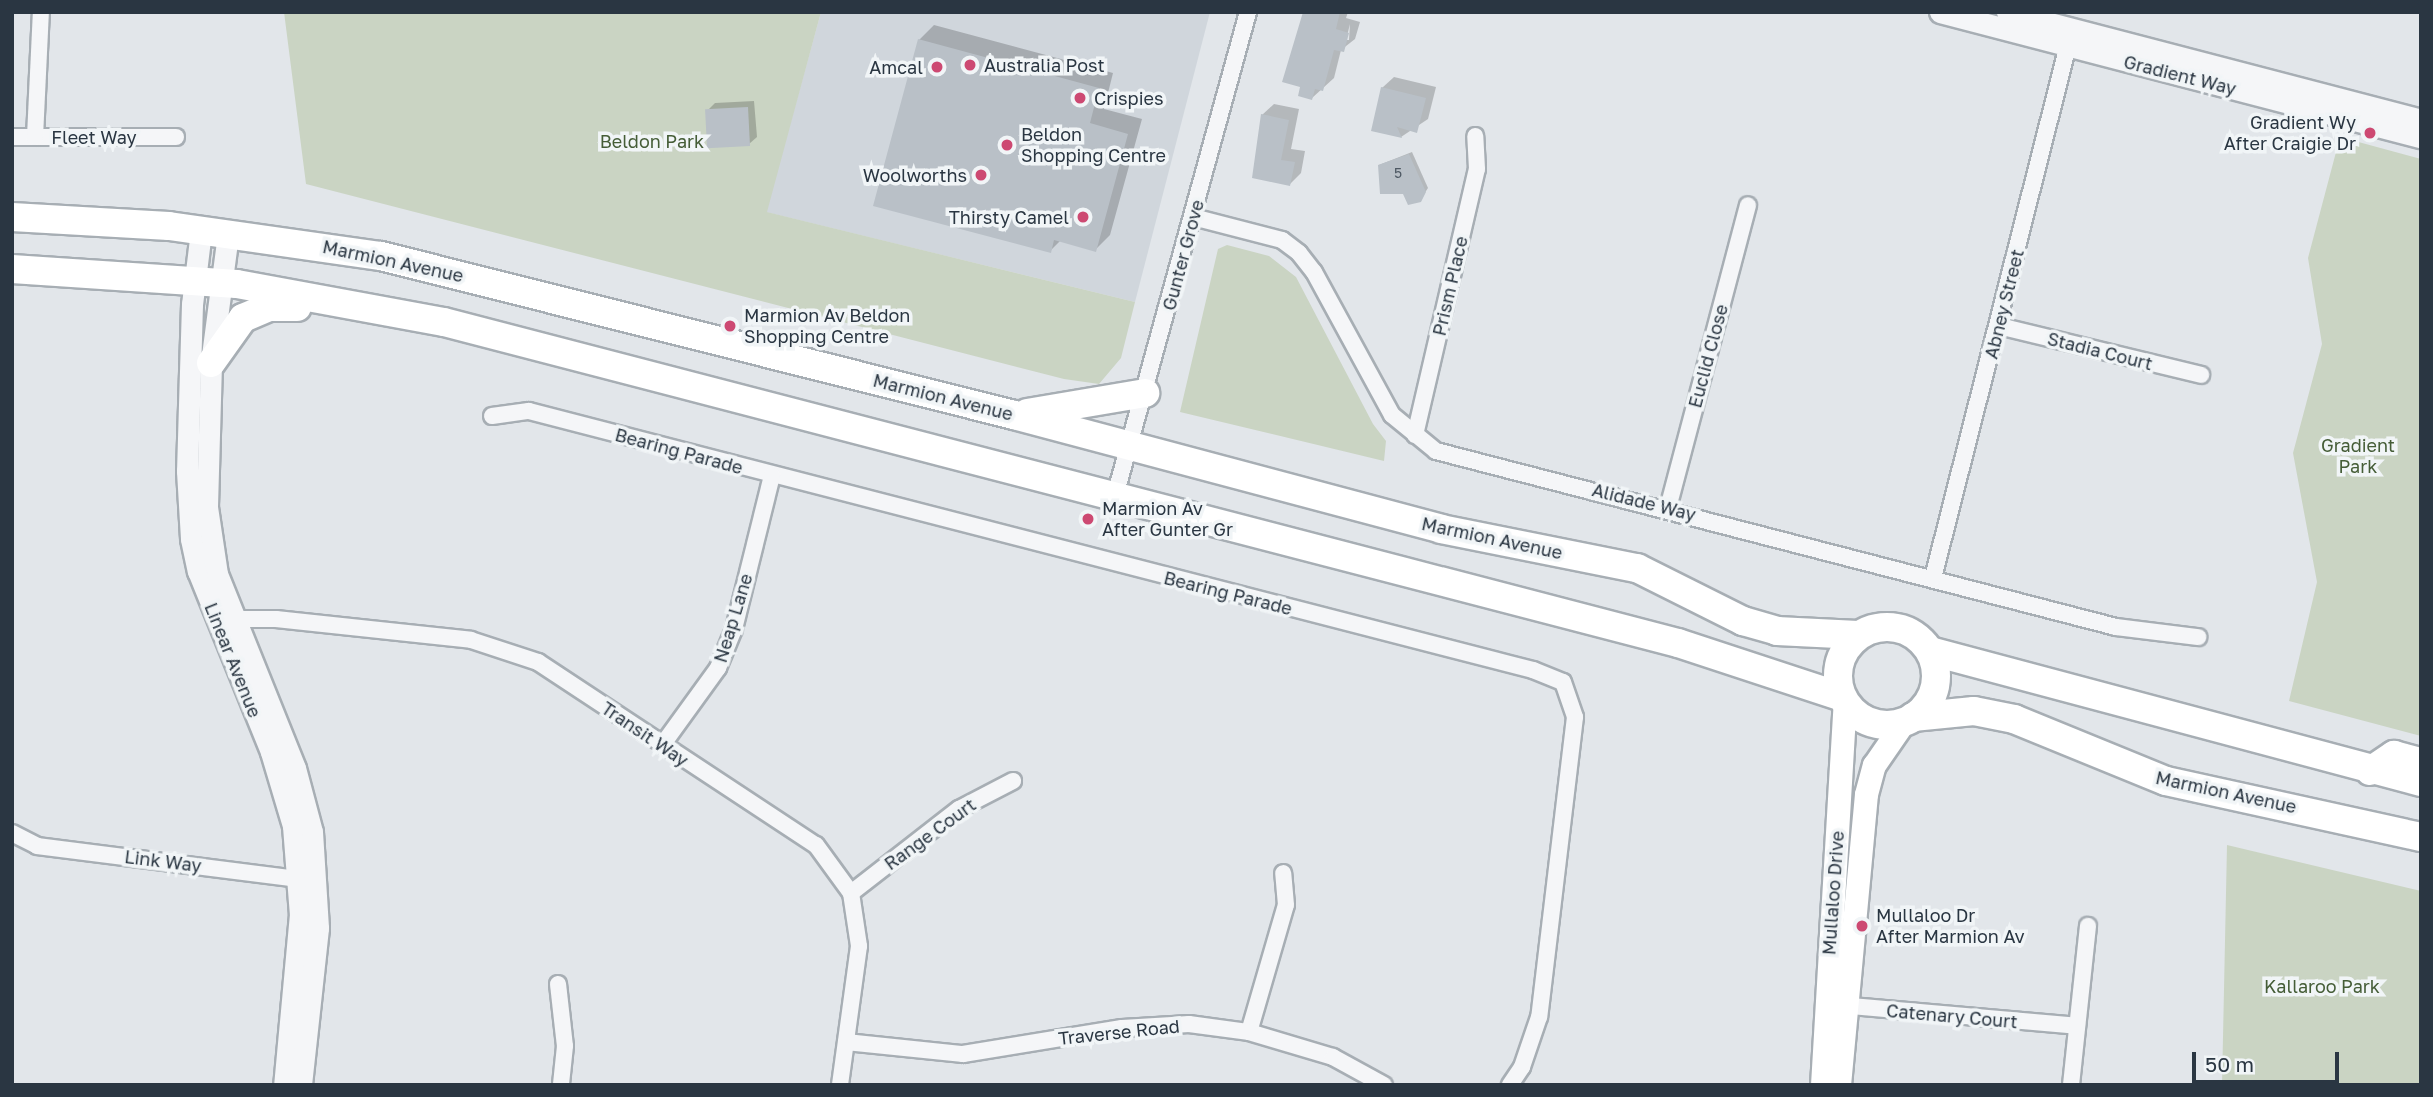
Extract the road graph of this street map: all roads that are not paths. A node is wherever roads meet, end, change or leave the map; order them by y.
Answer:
1 (41, 12) edge
2 (1248, 12) edge
3 (1940, 12) edge
4 (2007, 12) edge
5 (2070, 38) junction
6 (2421, 120) edge
7 (1475, 136) dead end
8 (12, 137) edge
9 (34, 137) junction
10 (176, 137) dead end
11 (2421, 137) edge
12 (1748, 205) dead end
13 (12, 217) edge
14 (1193, 217) junction
15 (214, 232) junction
16 (12, 269) edge
17 (208, 281) junction
18 (444, 322) junction
19 (1999, 326) junction
20 (211, 363) junction
21 (2201, 375) dead end
22 (1145, 393) junction
23 (1014, 415) junction
24 (492, 416) dead end
25 (1415, 435) junction
26 (1130, 446) junction
27 (772, 476) junction
28 (1115, 496) junction
29 (1668, 508) junction
30 (1933, 578) junction
31 (225, 619) junction
32 (1858, 635) junction
33 (2198, 637) dead end
34 (1930, 651) junction
35 (1843, 700) junction
36 (1908, 720) junction
37 (663, 744) junction
38 (2421, 762) edge
39 (2370, 771) junction
40 (1013, 781) dead end
41 (2421, 782) edge
42 (12, 833) edge
43 (2421, 837) edge
44 (1283, 873) dead end
45 (307, 881) junction
46 (851, 893) junction
47 (2088, 926) dead end
48 (558, 984) dead end
49 (1836, 1004) junction
50 (2077, 1026) junction
51 (1249, 1032) junction
52 (846, 1042) junction
53 (284, 1085) edge
54 (301, 1085) edge
55 (561, 1085) edge
56 (840, 1085) edge
57 (1384, 1085) edge
58 (1510, 1085) edge
59 (1822, 1085) edge
60 (1839, 1085) edge
61 (2071, 1085) edge

1 - 9 street
2 - 14 street, Gunter Grove
3 - 5 street, Gradient Way
4 - 5 street, Gradient Way
5 - 6 street, Gradient Way
5 - 11 street, Gradient Way
5 - 19 street, Abney Street
7 - 25 street, Prism Place
8 - 9 street, Fleet Way
9 - 10 street, Fleet Way
12 - 29 street, Euclid Close
13 - 15 highway, Marmion Avenue
14 - 22 street, Gunter Grove
14 - 25 street, Alidade Way
15 - 17 street, Linear Avenue
15 - 23 highway, Marmion Avenue
16 - 17 highway
17 - 18 highway
17 - 20 street, Linear Avenue
17 - 31 street, Linear Avenue
18 - 20 highway
18 - 28 highway
19 - 21 street, Stadia Court
19 - 30 street, Abney Street
20 - 31 street, Linear Avenue
22 - 23 highway
22 - 26 street, Gunter Grove
23 - 26 highway, Marmion Avenue
24 - 27 street, Bearing Parade
25 - 29 street, Alidade Way
26 - 28 street, Gunter Grove
26 - 32 highway, Marmion Avenue
27 - 37 street, Neap Lane
27 - 58 street, Bearing Parade
28 - 35 highway
29 - 30 street, Alidade Way
30 - 33 street, Alidade Way
31 - 37 street, Transit Way
31 - 45 street, Linear Avenue
32 - 34 highway
32 - 35 highway
34 - 36 highway
34 - 39 highway
35 - 36 highway
35 - 49 main road, Mullaloo Drive
36 - 43 highway, Marmion Avenue
36 - 49 main road, Mullaloo Drive
37 - 46 street, Transit Way
38 - 39 highway
39 - 41 highway
40 - 46 street, Range Court
42 - 45 street, Link Way
44 - 51 street
45 - 53 street, Linear Avenue
45 - 54 street, Linear Avenue
46 - 52 street, Transit Way
47 - 50 street
48 - 55 street
49 - 50 street, Catenary Court
49 - 59 main road, Mullaloo Drive
49 - 60 main road, Mullaloo Drive
50 - 61 street
51 - 52 street, Traverse Road
51 - 57 street, Traverse Road
52 - 56 street, Transit Way

